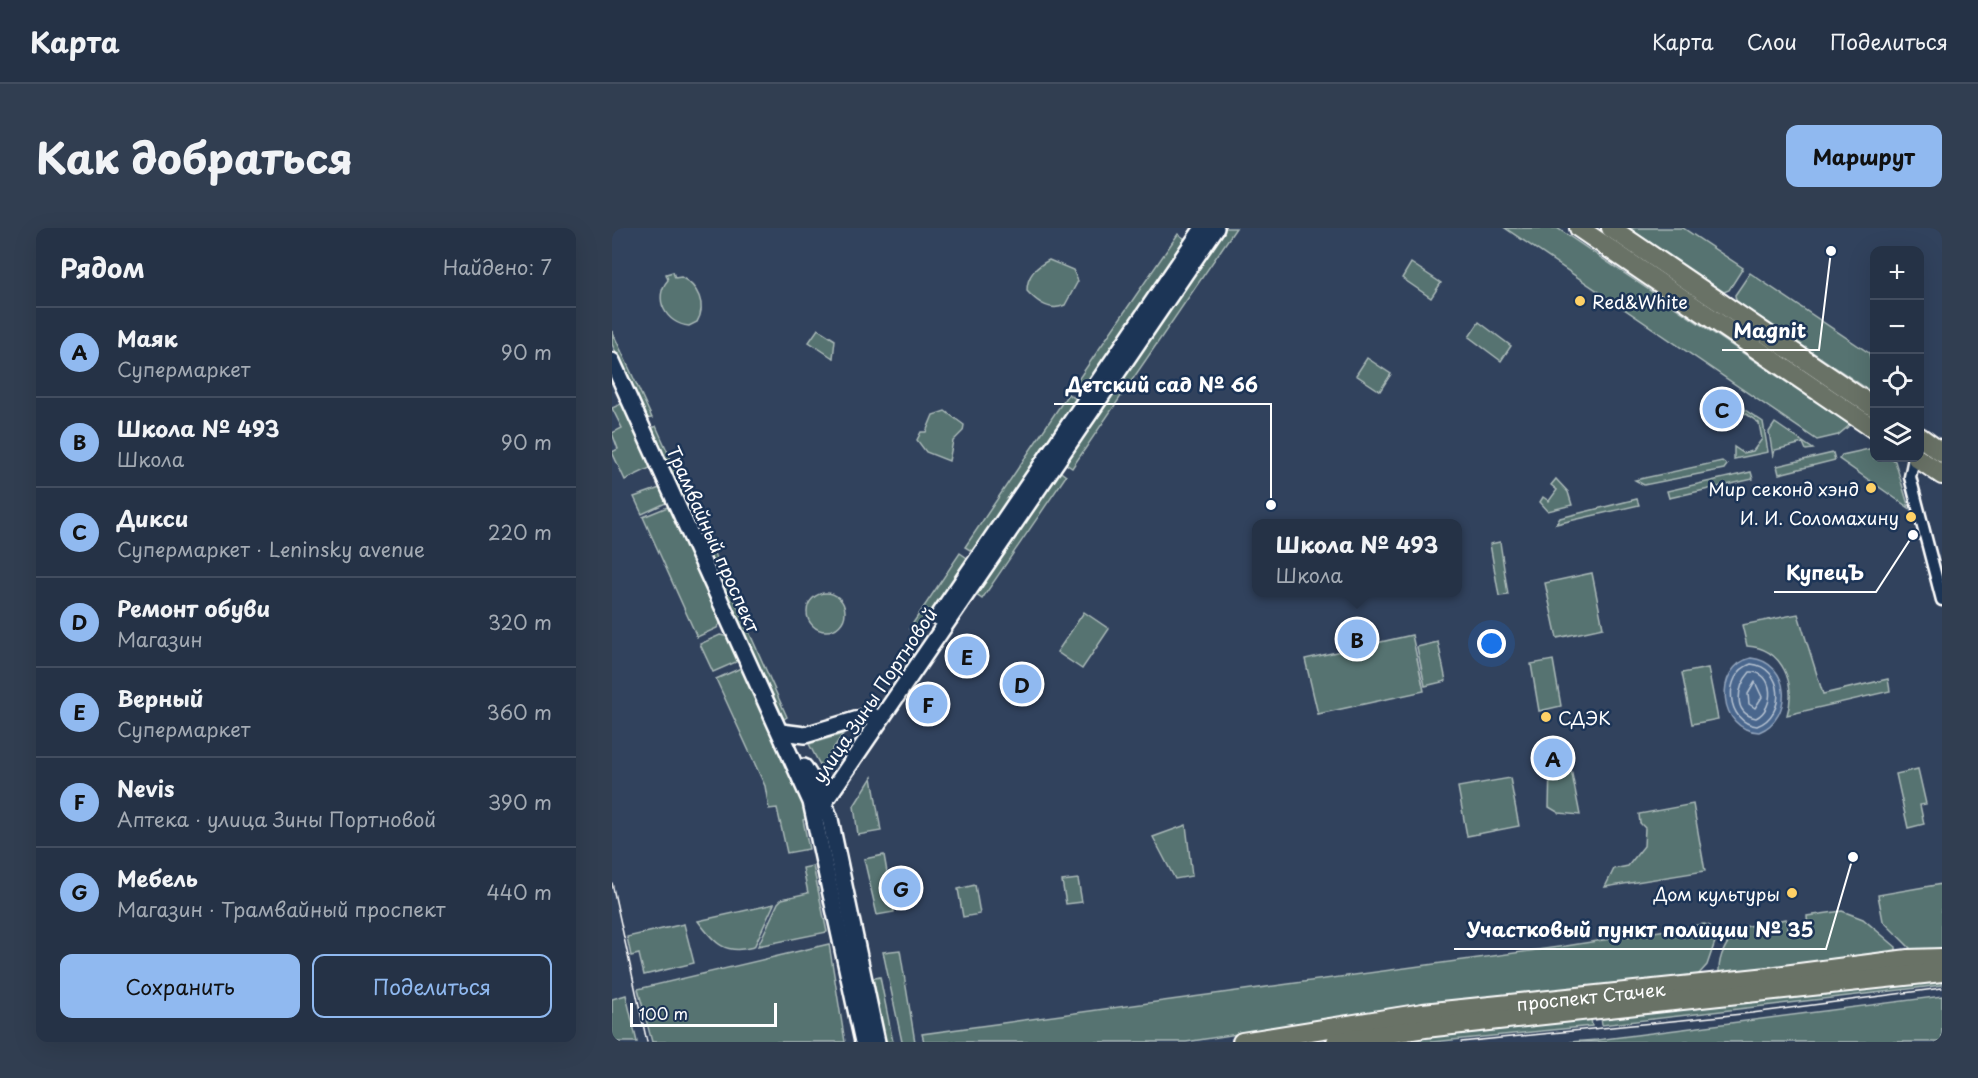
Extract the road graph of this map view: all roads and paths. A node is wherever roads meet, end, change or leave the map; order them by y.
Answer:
1 (1203, 228) edge
2 (1216, 228) edge
3 (1579, 228) edge
4 (1611, 228) edge
5 (612, 361) edge
6 (1870, 404) edge
7 (1870, 426) edge
8 (1924, 440) edge
9 (1942, 453) edge
10 (1915, 462) edge
11 (1922, 462) edge
12 (1942, 475) edge
13 (1942, 600) edge
14 (872, 715) junction
15 (781, 732) junction
16 (820, 802) junction
17 (1942, 958) edge
18 (1942, 972) edge
19 (863, 1042) edge
20 (878, 1042) edge
21 (1242, 1042) edge
22 (1336, 1042) edge

1 - 14 main road, улица Зины Портновой
2 - 16 main road, улица Зины Портновой
3 - 7 main road
4 - 6 main road
5 - 15 main road, Трамвайный проспект
8 - 9 main road
10 - 13 street
11 - 12 main road
14 - 15 main road
14 - 16 main road, улица Зины Портновой
15 - 16 main road, Трамвайный проспект
16 - 19 main road, Трамвайный проспект
16 - 20 main road, Трамвайный проспект
17 - 21 main road, проспект Стачек
18 - 22 main road, проспект Стачек

